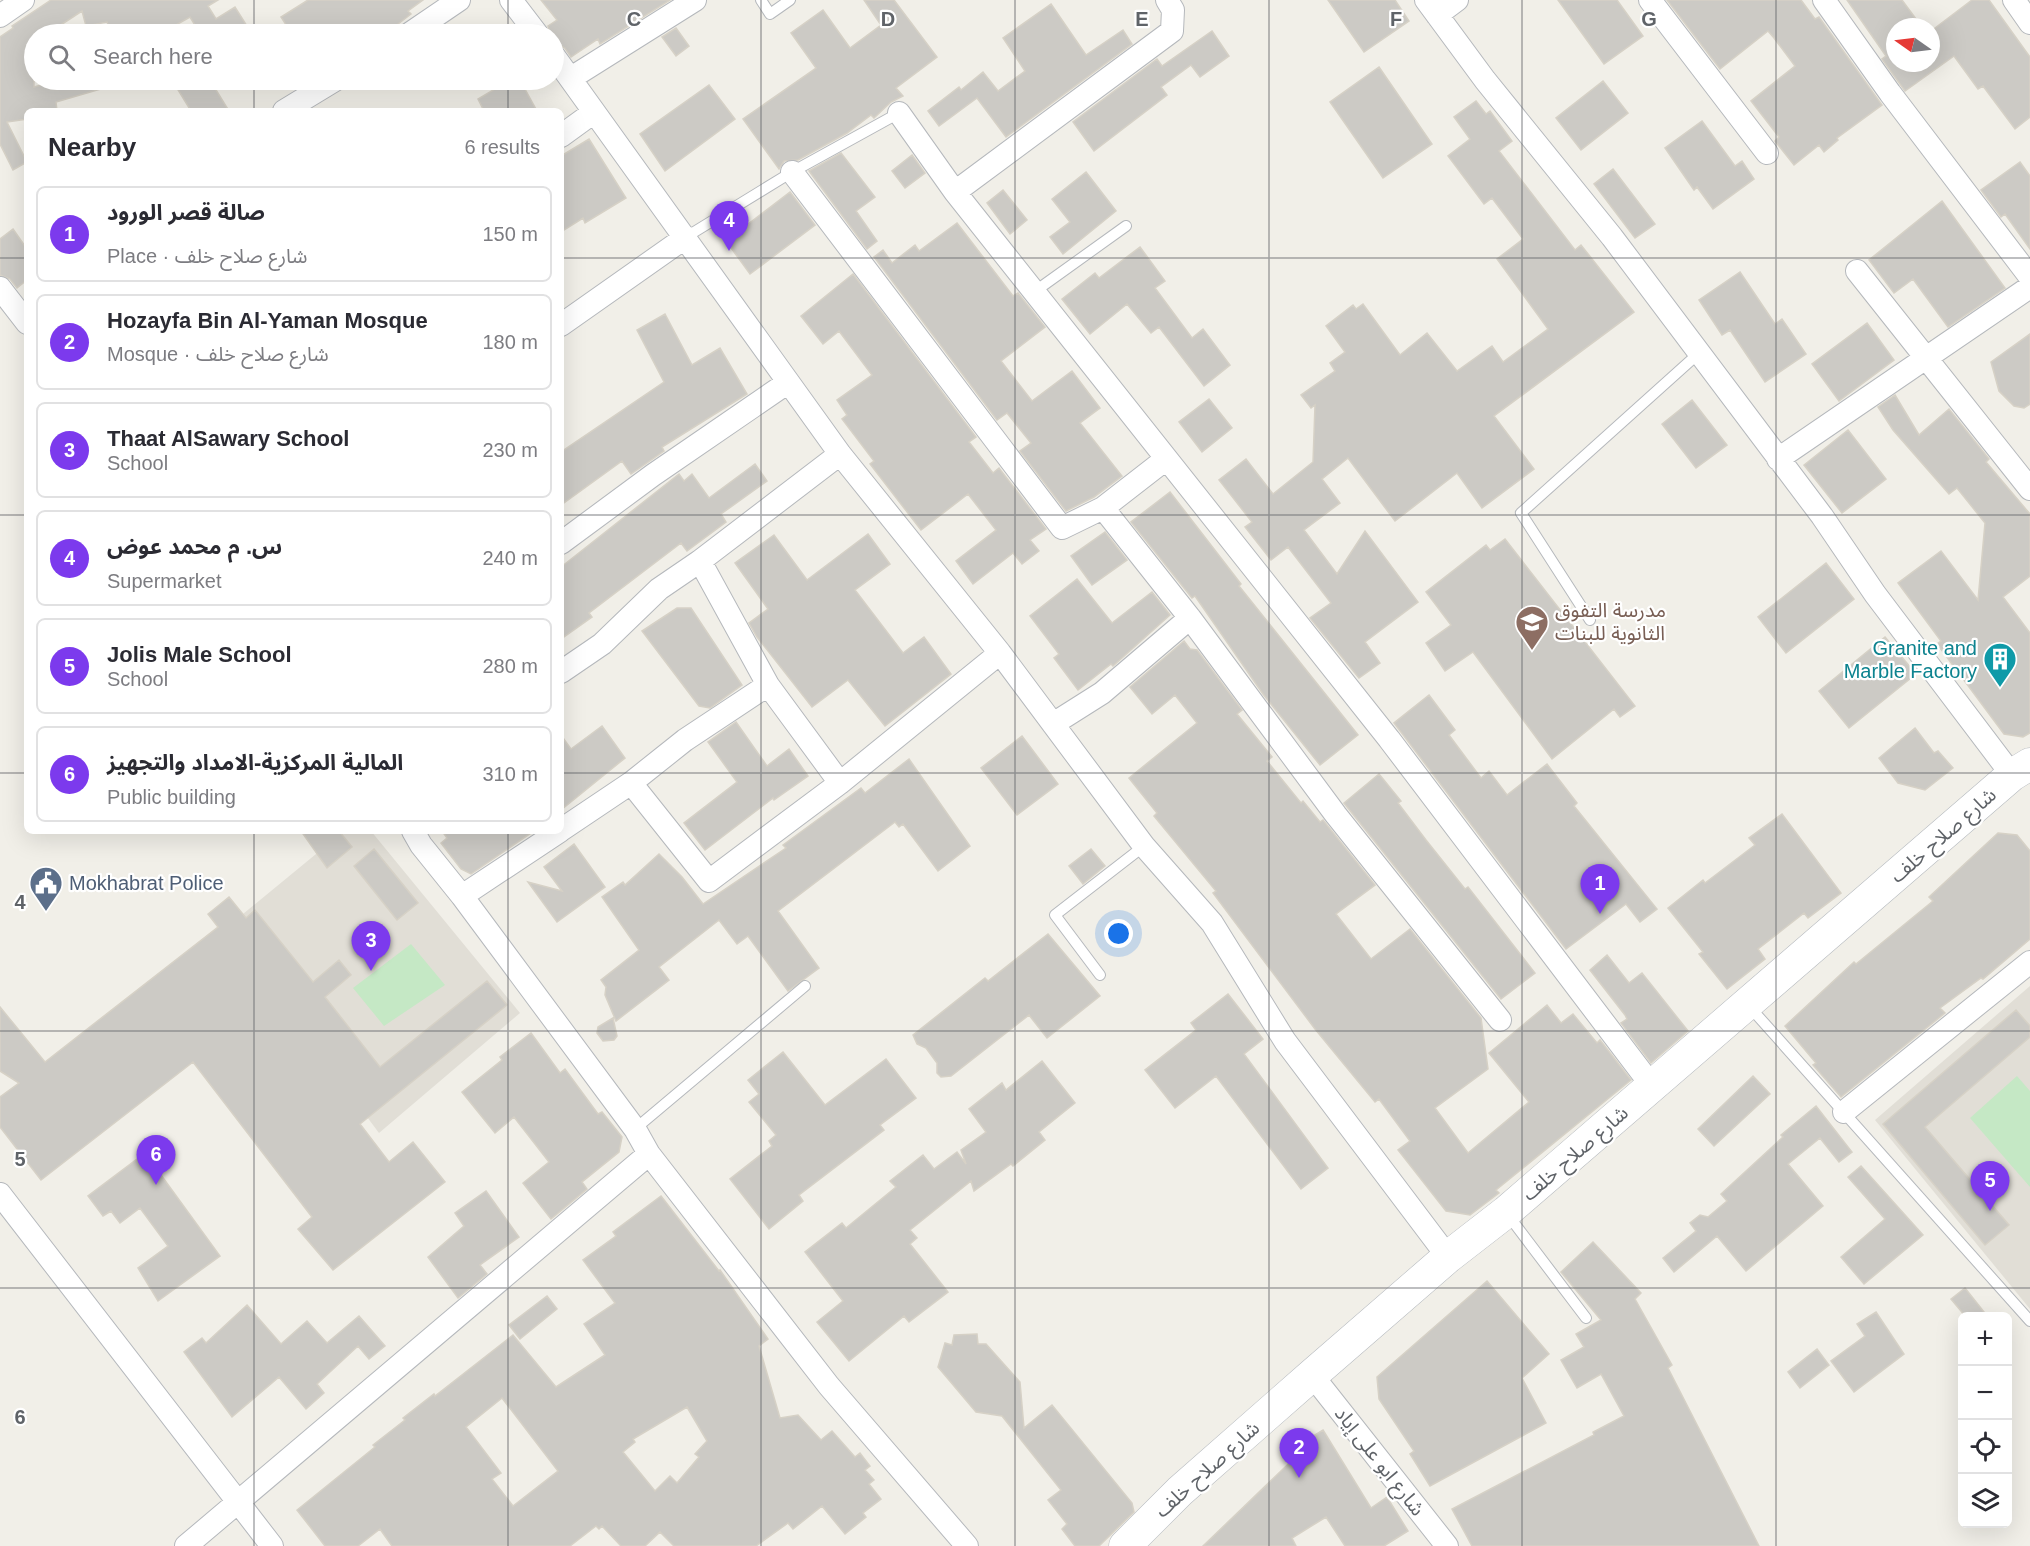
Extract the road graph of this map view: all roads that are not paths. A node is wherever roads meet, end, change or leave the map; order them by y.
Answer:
1 (23, 0) edge
2 (459, 0) edge
3 (511, 0) edge
4 (695, 0) edge
5 (761, 0) edge
6 (790, 0) edge
7 (1167, 0) edge
8 (1457, 0) edge
9 (1650, 0) edge
10 (1824, 0) edge
11 (2013, 0) edge
12 (1431, 8) edge
13 (0, 16) edge
14 (2030, 23) edge
15 (424, 24) edge
16 (529, 24) edge
17 (564, 69) edge
18 (571, 78) junction
19 (319, 90) edge
20 (289, 108) edge
21 (594, 112) junction
22 (899, 113) joint
23 (564, 134) edge
24 (1767, 153) dead end
25 (792, 171) junction
26 (955, 192) junction
27 (1126, 226) dead end
28 (686, 237) junction
29 (1857, 271) dead end
30 (2030, 277) edge
31 (2030, 287) edge
32 (1034, 292) junction
33 (13, 294) edge
34 (24, 317) edge
35 (564, 323) edge
36 (1699, 353) junction
37 (1927, 360) junction
38 (787, 383) junction
39 (840, 454) junction
40 (1166, 459) junction
41 (1778, 459) junction
42 (2030, 489) edge
43 (1103, 508) junction
44 (564, 541) edge
45 (700, 561) junction
46 (1190, 618) junction
47 (1590, 620) dead end
48 (1000, 653) junction
49 (564, 670) edge
50 (768, 685) junction
51 (1053, 723) junction
52 (2021, 770) edge
53 (632, 783) junction
54 (840, 783) junction
55 (564, 829) edge
56 (415, 834) edge
57 (556, 834) edge
58 (1144, 846) junction
59 (462, 897) junction
60 (2030, 962) edge
61 (1100, 975) dead end
62 (806, 986) dead end
63 (1746, 1003) junction
64 (1500, 1020) dead end
65 (1652, 1086) junction
66 (1844, 1112) junction
67 (634, 1129) junction
68 (649, 1154) junction
69 (0, 1194) edge
70 (1506, 1212) junction
71 (1448, 1257) junction
72 (1586, 1318) dead end
73 (2030, 1321) edge
74 (1312, 1375) junction
75 (238, 1502) junction
76 (186, 1546) edge
77 (272, 1546) edge
78 (967, 1546) edge
79 (1125, 1546) edge
80 (1447, 1546) edge

1 - 13 street
2 - 15 street
3 - 16 street
4 - 18 street
5 - 6 lane
7 - 26 street
8 - 12 street
9 - 24 street
10 - 30 street
11 - 14 street
12 - 36 street
17 - 18 street
18 - 21 street
19 - 20 street
21 - 23 street
21 - 28 street
22 - 25 lane
22 - 26 street
25 - 28 lane
25 - 43 street
26 - 32 street
27 - 32 lane
28 - 35 street
28 - 38 street
29 - 37 street
31 - 37 street
32 - 40 street
33 - 34 street
36 - 41 street
36 - 47 lane
37 - 41 street
37 - 42 street
38 - 39 street
38 - 44 street
39 - 45 street
39 - 48 street
40 - 43 street
40 - 65 street
41 - 52 street
43 - 46 street
45 - 49 street
45 - 50 street
46 - 51 street
46 - 64 street
48 - 51 street
48 - 54 street
50 - 53 street
50 - 54 street
51 - 58 street
52 - 63 main road, شارع صلاح خلف
53 - 54 street
53 - 55 street
56 - 59 street
57 - 59 street
58 - 61 lane
58 - 71 street
59 - 67 street
60 - 66 street
62 - 67 lane
63 - 65 main road, شارع صلاح خلف
63 - 66 lane
65 - 70 main road, شارع صلاح خلف
66 - 73 lane
67 - 68 street
68 - 75 street
68 - 78 street
69 - 75 street
70 - 71 main road, شارع صلاح خلف
70 - 72 lane
71 - 74 main road, شارع صلاح خلف
74 - 79 main road, شارع صلاح خلف
74 - 80 street, شارع ابو على إياد
75 - 76 street
75 - 77 street

